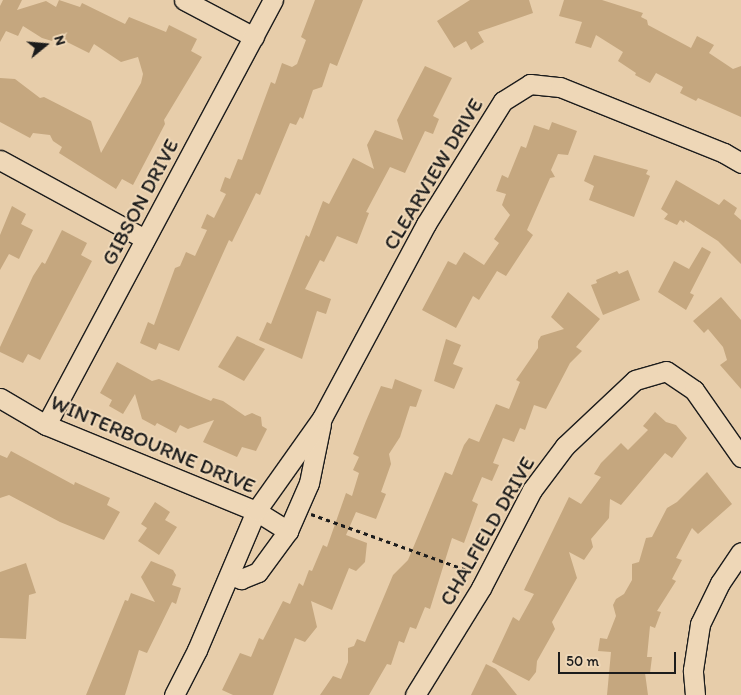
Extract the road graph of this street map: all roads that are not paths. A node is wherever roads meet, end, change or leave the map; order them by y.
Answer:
1 (184, 0) edge
2 (273, 0) edge
3 (254, 37) junction
4 (0, 160) edge
5 (741, 163) edge
6 (145, 239) junction
7 (0, 398) edge
8 (322, 418) junction
9 (46, 425) junction
10 (741, 457) edge
11 (256, 511) junction
12 (288, 531) junction
13 (741, 552) edge
14 (230, 575) junction
15 (174, 695) edge
16 (415, 695) edge
17 (695, 695) edge

1 - 3 street
2 - 3 street, GIBSON DRIVE
3 - 6 street, GIBSON DRIVE
4 - 6 street
5 - 8 street, CLEARVIEW DRIVE
6 - 9 street, GIBSON DRIVE
7 - 9 street, WINTERBOURNE DRIVE
8 - 11 street, CLEARVIEW DRIVE
8 - 12 street, CLEARVIEW DRIVE
9 - 11 street, WINTERBOURNE DRIVE
10 - 16 street, CHALFIELD DRIVE
11 - 12 street, WINTERBOURNE DRIVE
11 - 14 street, CLEARVIEW DRIVE
12 - 14 street, CLEARVIEW DRIVE
13 - 17 street
14 - 15 street, CLEARVIEW DRIVE

